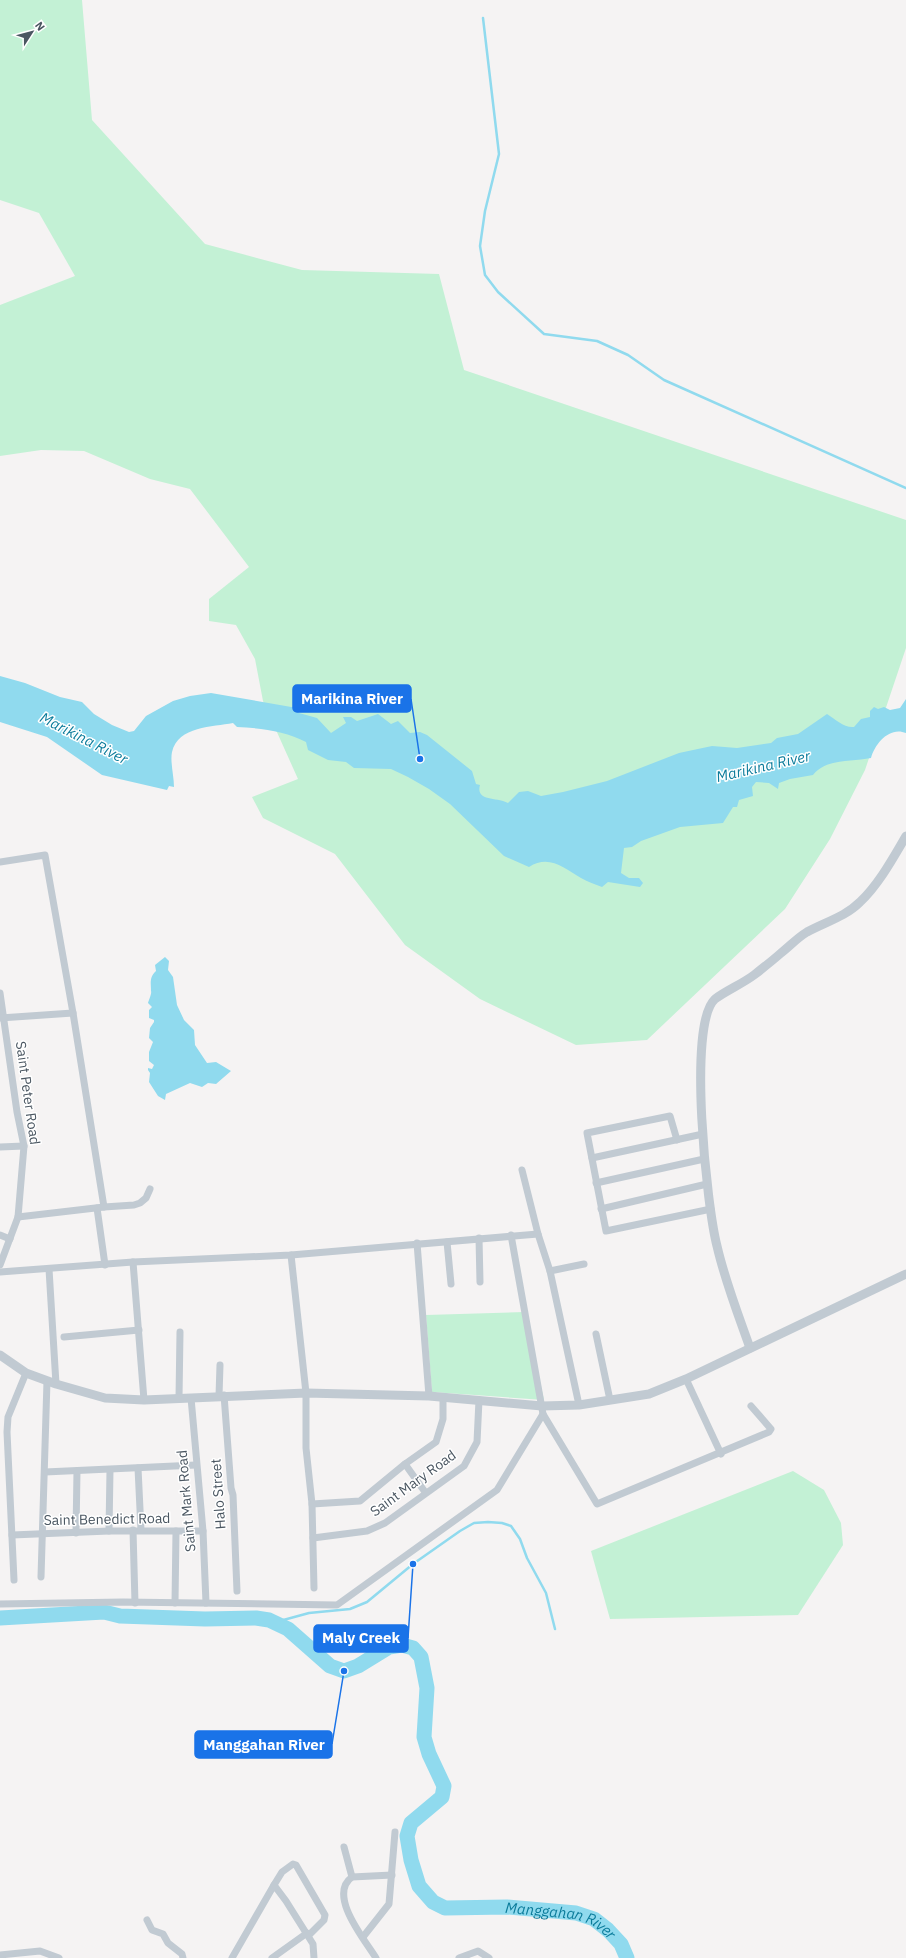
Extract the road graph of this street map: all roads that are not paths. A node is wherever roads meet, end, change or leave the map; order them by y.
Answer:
1 (906, 836) edge
2 (0, 862) edge
3 (0, 993) edge
4 (73, 1013) junction
5 (2, 1018) edge
6 (703, 1134) junction
7 (677, 1140) junction
8 (24, 1146) junction
9 (0, 1147) edge
10 (592, 1158) junction
11 (704, 1159) junction
12 (522, 1170) dead end
13 (596, 1183) junction
14 (707, 1184) junction
15 (150, 1189) dead end
16 (101, 1207) junction
17 (601, 1209) junction
18 (711, 1209) junction
19 (18, 1217) junction
20 (538, 1234) junction
21 (0, 1235) edge
22 (510, 1235) junction
23 (479, 1238) junction
24 (10, 1239) junction
25 (447, 1242) junction
26 (417, 1243) junction
27 (291, 1255) junction
28 (133, 1262) junction
29 (584, 1264) dead end
30 (105, 1265) junction
31 (0, 1266) edge
32 (49, 1269) junction
33 (550, 1271) junction
34 (0, 1272) edge
35 (906, 1274) edge
36 (480, 1282) dead end
37 (451, 1284) dead end
38 (139, 1330) junction
39 (180, 1332) dead end
40 (596, 1334) dead end
41 (64, 1337) dead end
42 (750, 1348) junction
43 (0, 1355) edge
44 (220, 1366) dead end
45 (26, 1373) junction
46 (686, 1379) junction
47 (47, 1381) junction
48 (56, 1384) junction
49 (306, 1393) junction
50 (221, 1396) junction
51 (429, 1396) junction
52 (443, 1397) junction
53 (179, 1398) junction
54 (190, 1398) junction
55 (144, 1400) junction
56 (479, 1400) junction
57 (610, 1400) junction
58 (579, 1405) junction
59 (751, 1406) dead end
60 (542, 1410) junction
61 (3, 1432) edge
62 (721, 1454) junction
63 (405, 1464) junction
64 (196, 1465) junction
65 (138, 1468) junction
66 (110, 1470) junction
67 (78, 1471) junction
68 (46, 1472) junction
69 (425, 1492) junction
70 (312, 1504) junction
71 (137, 1530) junction
72 (109, 1531) junction
73 (176, 1531) junction
74 (204, 1531) junction
75 (44, 1533) junction
76 (76, 1533) junction
77 (12, 1535) junction
78 (313, 1538) junction
79 (41, 1577) dead end
80 (14, 1580) dead end
81 (314, 1588) dead end
82 (237, 1591) dead end
83 (135, 1603) junction
84 (175, 1603) junction
85 (206, 1603) junction
86 (0, 1604) edge
87 (395, 1832) dead end
88 (344, 1847) dead end
89 (392, 1875) junction
90 (352, 1877) junction
91 (274, 1885) junction
92 (146, 1920) dead end
93 (307, 1934) junction
94 (363, 1937) junction
95 (0, 1955) edge
96 (58, 1958) edge
97 (183, 1958) edge
98 (232, 1958) edge
99 (272, 1958) edge
100 (314, 1958) edge
101 (376, 1958) edge
102 (459, 1958) edge
103 (489, 1958) edge

1 - 6 street
2 - 4 street
3 - 5 street, Saint Peter Road
4 - 5 street
4 - 16 street
5 - 8 street, Saint Peter Road
6 - 7 street
6 - 11 street
7 - 10 street
7 - 10 street
8 - 9 street
8 - 19 street, Saint Peter Road
10 - 13 street
11 - 13 street
11 - 14 street
12 - 20 street
13 - 17 street
14 - 17 street
14 - 18 street
15 - 16 street
16 - 19 street
16 - 30 street
17 - 18 street
18 - 42 street
19 - 24 street, Saint Peter Road
20 - 22 street
20 - 33 street
21 - 24 street
22 - 23 street
22 - 60 street
23 - 25 street
23 - 36 street
24 - 31 street, Saint Peter Road
25 - 26 street
25 - 37 street
26 - 27 street
26 - 51 street
27 - 28 street
27 - 49 street
28 - 30 street
28 - 38 street
29 - 33 street
30 - 32 street
32 - 34 street
32 - 48 street
33 - 58 street
35 - 42 street
38 - 41 street
38 - 55 street
39 - 53 street
40 - 57 street
42 - 46 street
43 - 45 street
44 - 50 street, Halo Street
45 - 47 street
45 - 61 street
46 - 57 street
46 - 62 street
47 - 48 street
47 - 68 street
48 - 55 street
49 - 50 street
49 - 51 street
49 - 70 street
50 - 54 street
50 - 82 street, Halo Street
51 - 52 street
52 - 56 street
52 - 63 street
53 - 54 street
53 - 55 street
54 - 64 street, Saint Mark Road
56 - 60 street
56 - 69 street, Saint Mary Road
57 - 58 street
58 - 60 street
59 - 62 street
60 - 62 street
60 - 85 street
61 - 77 street
63 - 69 street
63 - 70 street
64 - 65 street
64 - 74 street, Saint Mark Road
65 - 66 street
65 - 71 street
66 - 67 street
66 - 72 street
67 - 68 street
67 - 76 street
68 - 75 street
69 - 78 street, Saint Mary Road
70 - 78 street
71 - 72 street, Saint Benedict Road
71 - 73 street, Saint Benedict Road
71 - 83 street
72 - 76 street, Saint Benedict Road
73 - 74 street, Saint Benedict Road
73 - 84 street
74 - 85 street, Saint Mark Road
75 - 76 street, Saint Benedict Road
75 - 77 street, Saint Benedict Road
75 - 79 street
77 - 80 street
78 - 81 street
83 - 84 street
83 - 86 street
84 - 85 street
87 - 89 street
88 - 90 street
89 - 90 street
89 - 94 street
90 - 94 street
91 - 93 street
91 - 93 street
91 - 98 street
92 - 97 street
93 - 99 street
93 - 100 street
94 - 101 street
95 - 96 street
102 - 103 street

